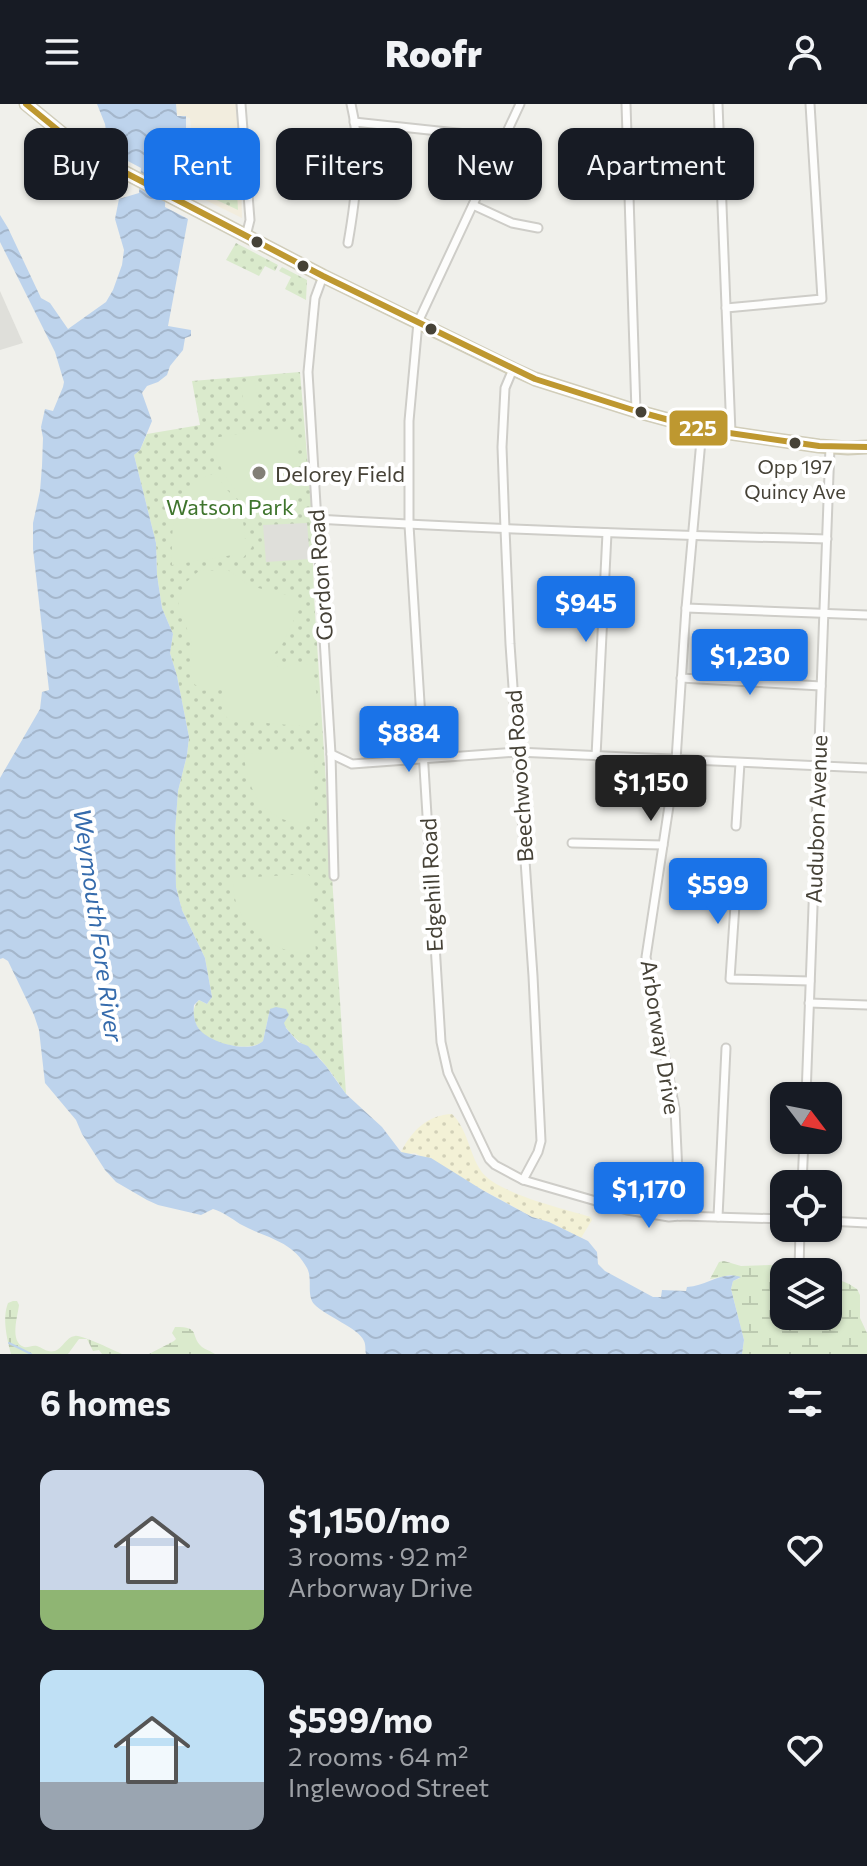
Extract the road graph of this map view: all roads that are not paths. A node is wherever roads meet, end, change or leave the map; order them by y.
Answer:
1 (26, 104) edge
2 (241, 104) edge
3 (351, 104) edge
4 (520, 104) edge
5 (626, 104) edge
6 (718, 104) edge
7 (810, 104) edge
8 (354, 122) junction
9 (509, 128) edge
10 (428, 130) edge
11 (475, 200) edge
12 (473, 205) junction
13 (538, 228) dead end
14 (246, 236) junction
15 (348, 243) dead end
16 (323, 276) junction
17 (726, 308) junction
18 (418, 322) junction
19 (513, 369) junction
20 (636, 411) junction
21 (702, 429) junction
22 (731, 433) junction
23 (830, 447) junction
24 (867, 447) edge
25 (316, 519) junction
26 (409, 525) junction
27 (505, 529) junction
28 (607, 533) junction
29 (692, 536) junction
30 (827, 539) junction
31 (686, 608) junction
32 (824, 613) junction
33 (867, 615) edge
34 (681, 678) junction
35 (821, 686) junction
36 (517, 752) junction
37 (331, 754) junction
38 (596, 756) junction
39 (423, 758) junction
40 (676, 760) junction
41 (740, 763) junction
42 (818, 766) junction
43 (867, 768) edge
44 (736, 826) dead end
45 (572, 843) dead end
46 (663, 845) junction
47 (737, 875) dead end
48 (334, 876) dead end
49 (810, 981) junction
50 (809, 1003) junction
51 (867, 1005) edge
52 (726, 1048) dead end
53 (806, 1082) edge
54 (523, 1180) junction
55 (680, 1216) junction
56 (718, 1217) junction
57 (770, 1219) edge
58 (842, 1222) edge
59 (867, 1223) edge

1 - 14 main road
2 - 14 street
3 - 8 street
4 - 9 street, Edgehill Road
5 - 20 street
6 - 17 street
7 - 17 street
8 - 10 street
8 - 15 street
11 - 12 street, Edgehill Road
12 - 13 street
12 - 18 street, Edgehill Road
14 - 16 main road
16 - 18 main road
16 - 25 street, Gordon Road
17 - 22 street
18 - 19 main road
18 - 26 street, Edgehill Road
19 - 20 main road
19 - 27 street, Beechwood Road
20 - 21 main road
21 - 22 main road
21 - 29 street, Arborway Drive
22 - 23 main road
23 - 24 main road
23 - 30 street, Audubon Avenue
25 - 26 street
25 - 37 street, Gordon Road
26 - 27 street
26 - 39 street, Edgehill Road
27 - 28 street
27 - 36 street, Beechwood Road
28 - 29 street
28 - 38 street
29 - 30 street
29 - 31 street, Arborway Drive
30 - 32 street, Audubon Avenue
31 - 32 street
31 - 34 street, Arborway Drive
32 - 33 street
32 - 35 street, Audubon Avenue
34 - 35 street
34 - 40 street, Arborway Drive
35 - 42 street, Audubon Avenue
36 - 38 street
36 - 39 street
36 - 54 street, Beechwood Road
37 - 39 street
37 - 48 street, Gordon Road
38 - 40 street
39 - 54 street, Edgehill Road
40 - 41 street
40 - 46 street, Arborway Drive
41 - 42 street
41 - 44 street
42 - 43 street
42 - 49 street, Audubon Avenue
45 - 46 street
46 - 55 street, Arborway Drive
47 - 49 street
49 - 50 street, Audubon Avenue
50 - 51 street
50 - 53 street, Audubon Avenue
52 - 56 street
54 - 55 street, Edgehill Road
55 - 56 street, Edgehill Road
56 - 57 street, Edgehill Road
58 - 59 street

